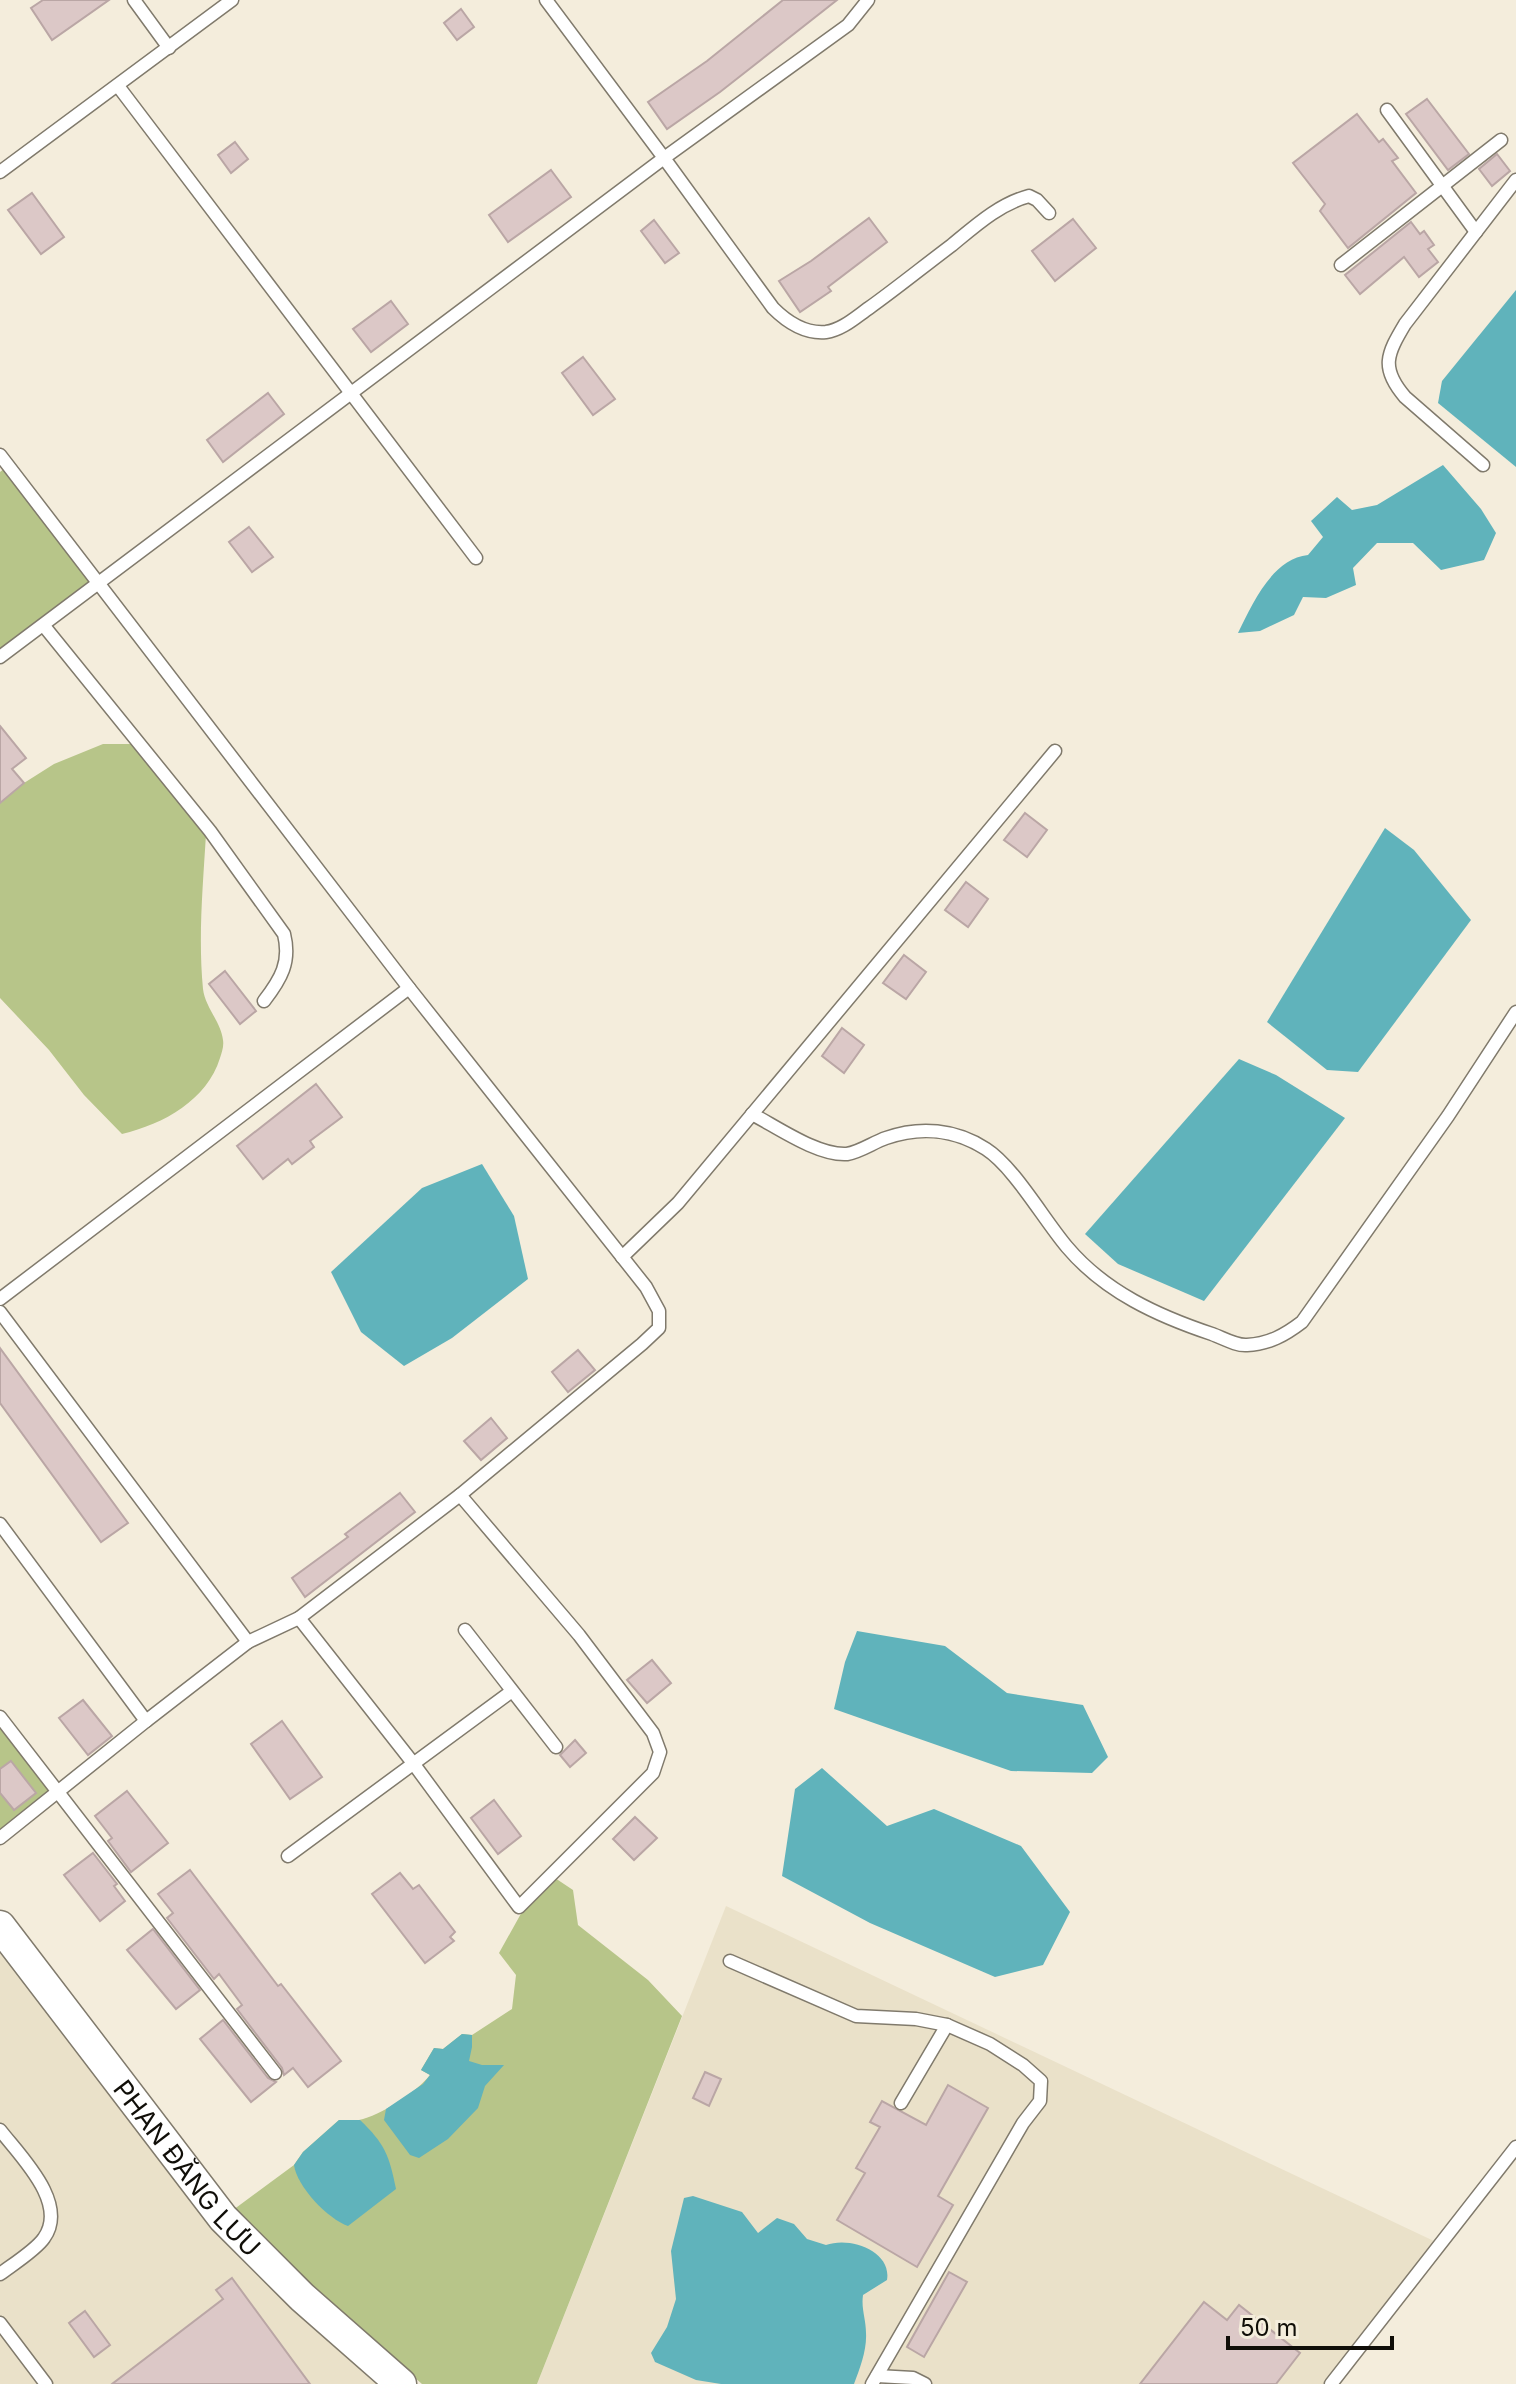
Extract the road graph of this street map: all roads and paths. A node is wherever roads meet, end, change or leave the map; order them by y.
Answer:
1 (134, 0) edge
2 (232, 0) edge
3 (546, 0) edge
4 (868, 0) edge
5 (169, 48) junction
6 (118, 86) junction
7 (1387, 110) dead end
8 (1501, 140) dead end
9 (664, 158) junction
10 (0, 172) edge
11 (1516, 180) edge
12 (1442, 186) junction
13 (1049, 213) dead end
14 (1476, 232) junction
15 (1341, 265) dead end
16 (351, 394) junction
17 (0, 455) edge
18 (1483, 465) dead end
19 (476, 558) dead end
20 (98, 584) junction
21 (44, 626) junction
22 (0, 657) edge
23 (1055, 751) dead end
24 (409, 988) junction
25 (264, 1001) dead end
26 (1516, 1012) edge
27 (752, 1114) junction
28 (622, 1257) junction
29 (0, 1299) edge
30 (0, 1312) edge
31 (460, 1495) junction
32 (0, 1524) edge
33 (299, 1618) junction
34 (465, 1630) dead end
35 (248, 1642) junction
36 (512, 1691) junction
37 (0, 1717) edge
38 (146, 1721) junction
39 (556, 1747) dead end
40 (413, 1763) junction
41 (59, 1791) junction
42 (0, 1838) edge
43 (288, 1856) dead end
44 (0, 1926) edge
45 (730, 1961) dead end
46 (947, 2025) junction
47 (275, 2073) dead end
48 (901, 2103) dead end
49 (0, 2130) edge
50 (1516, 2147) edge
51 (0, 2274) edge
52 (0, 2323) edge
53 (874, 2380) edge
54 (46, 2384) edge
55 (401, 2384) edge
56 (925, 2384) edge
57 (1331, 2384) edge

1 - 5 lane
2 - 5 lane
3 - 9 lane
4 - 9 lane
5 - 6 lane
6 - 10 lane
6 - 16 lane
7 - 12 lane
8 - 12 lane
9 - 13 lane
9 - 16 lane
11 - 14 lane
12 - 14 lane
12 - 15 lane
14 - 18 lane
16 - 19 lane
16 - 20 lane
17 - 20 lane
20 - 21 lane
20 - 24 lane
21 - 22 lane
21 - 25 lane
23 - 27 lane
24 - 28 lane
24 - 29 lane
26 - 27 lane
27 - 28 lane
28 - 31 lane
30 - 35 lane
31 - 33 lane
31 - 40 lane
32 - 38 lane
33 - 35 lane
33 - 40 lane
34 - 36 lane
35 - 38 lane
36 - 39 lane
36 - 40 lane
37 - 41 lane
38 - 41 lane
40 - 43 lane
41 - 42 lane
41 - 47 lane
44 - 55 street, PHAN ĐĂNG LƯU
45 - 46 lane
46 - 48 lane
46 - 53 lane
49 - 51 lane
50 - 57 lane
52 - 54 lane
53 - 56 lane

